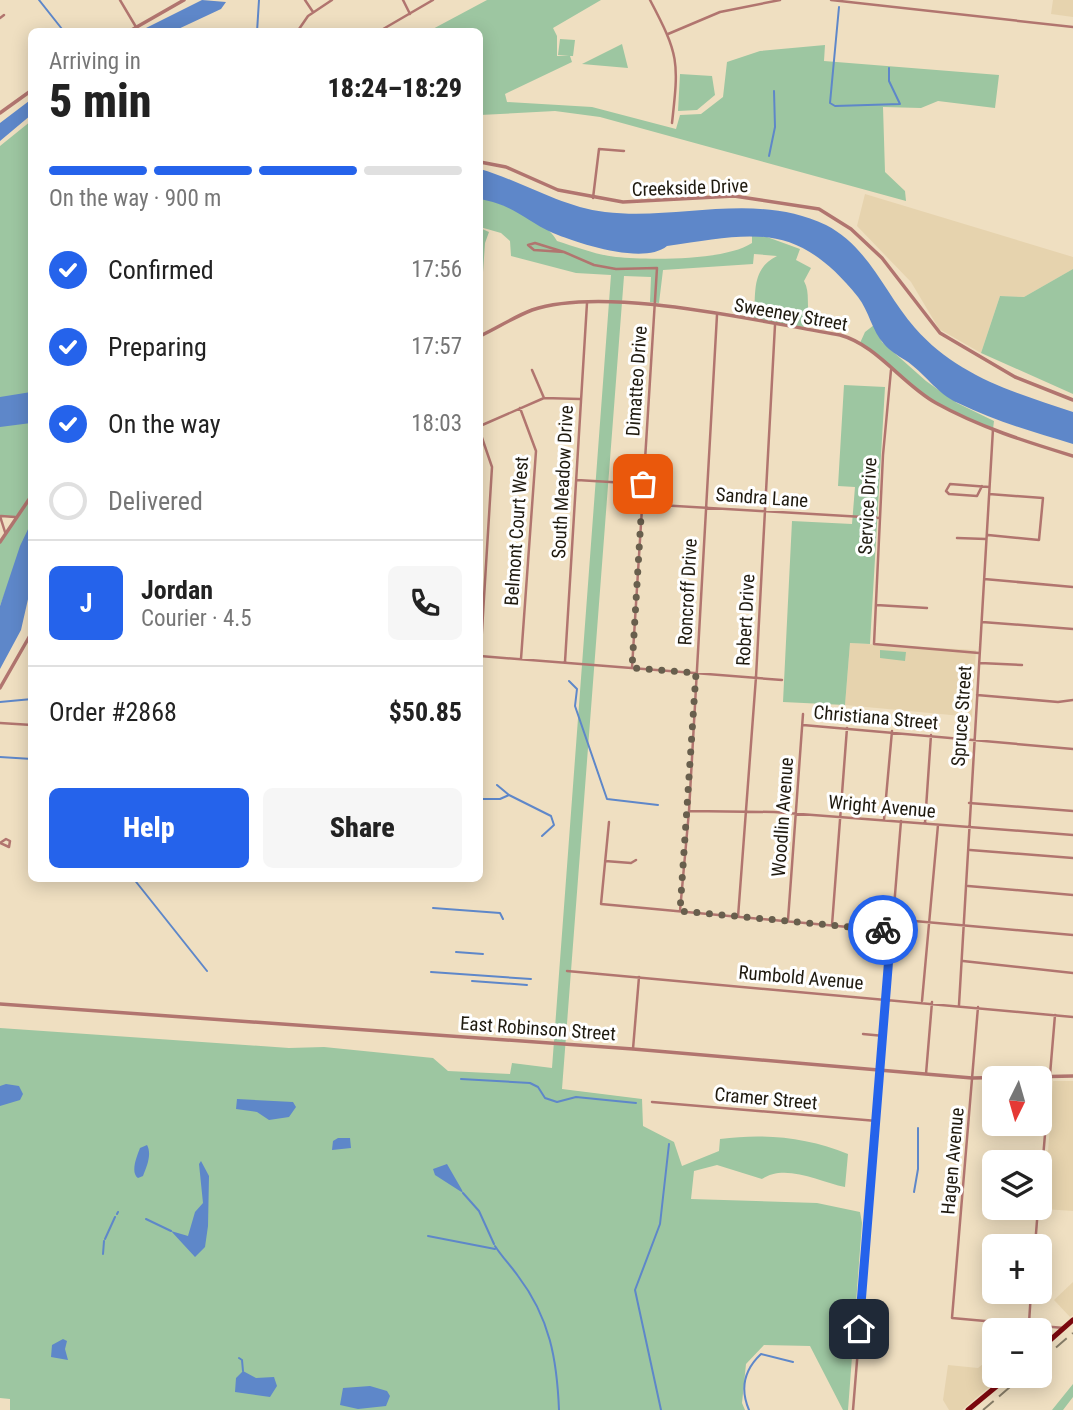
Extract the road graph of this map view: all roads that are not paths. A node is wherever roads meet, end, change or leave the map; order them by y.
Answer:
1 (120, 0) edge
2 (184, 0) edge
3 (304, 0) edge
4 (332, 0) edge
5 (403, 0) edge
6 (433, 0) edge
7 (650, 0) edge
8 (780, 0) edge
9 (834, 0) edge
10 (313, 12) junction
11 (410, 14) junction
12 (136, 27) joint
13 (1073, 27) edge
14 (300, 28) edge
15 (385, 28) edge
16 (668, 34) junction
17 (28, 93) edge
18 (0, 113) edge
19 (672, 123) dead end
20 (624, 151) dead end
21 (483, 163) edge
22 (593, 198) junction
23 (564, 252) junction
24 (587, 303) junction
25 (655, 306) junction
26 (717, 315) junction
27 (775, 325) junction
28 (483, 334) edge
29 (532, 370) dead end
30 (891, 370) junction
31 (544, 398) junction
32 (580, 400) junction
33 (1073, 400) edge
34 (520, 408) junction
35 (483, 425) edge
36 (993, 429) junction
37 (483, 441) edge
38 (1073, 456) edge
39 (576, 480) junction
40 (643, 484) junction
41 (982, 486) junction
42 (989, 487) junction
43 (989, 494) junction
44 (28, 500) edge
45 (642, 504) junction
46 (705, 507) junction
47 (764, 510) junction
48 (0, 516) edge
49 (15, 517) junction
50 (880, 518) junction
51 (5, 532) junction
52 (986, 537) junction
53 (957, 538) dead end
54 (0, 542) edge
55 (984, 579) junction
56 (1073, 587) edge
57 (876, 605) junction
58 (928, 608) dead end
59 (483, 609) edge
60 (981, 622) junction
61 (1073, 629) edge
62 (28, 639) edge
63 (979, 653) junction
64 (483, 656) edge
65 (522, 659) junction
66 (565, 662) junction
67 (979, 663) junction
68 (1022, 665) dead end
69 (632, 668) junction
70 (696, 673) junction
71 (756, 677) junction
72 (782, 680) dead end
73 (0, 688) edge
74 (977, 695) junction
75 (1073, 700) edge
76 (803, 714) dead end
77 (0, 723) edge
78 (28, 725) edge
79 (803, 725) junction
80 (846, 728) junction
81 (892, 731) junction
82 (931, 736) junction
83 (974, 739) junction
84 (1073, 749) edge
85 (970, 803) junction
86 (689, 811) junction
87 (1073, 811) edge
88 (746, 812) junction
89 (797, 814) junction
90 (841, 816) junction
91 (884, 820) junction
92 (901, 821) junction
93 (608, 822) dead end
94 (925, 824) junction
95 (937, 825) junction
96 (967, 827) junction
97 (1073, 835) edge
98 (970, 850) junction
99 (1073, 858) edge
100 (636, 860) dead end
101 (605, 861) junction
102 (967, 886) junction
103 (1073, 895) edge
104 (680, 911) junction
105 (738, 917) junction
106 (892, 919) junction
107 (788, 922) junction
108 (929, 922) junction
109 (832, 925) junction
110 (965, 925) junction
111 (891, 931) junction
112 (1073, 935) edge
113 (962, 961) junction
114 (567, 971) dead end
115 (1073, 973) edge
116 (639, 977) junction
117 (886, 998) junction
118 (922, 1001) junction
119 (932, 1002) junction
120 (0, 1003) edge
121 (959, 1005) junction
122 (978, 1007) junction
123 (1055, 1015) junction
124 (1073, 1017) edge
125 (863, 1034) dead end
126 (884, 1036) junction
127 (633, 1049) junction
128 (1050, 1066) edge
129 (881, 1070) junction
130 (926, 1074) junction
131 (1073, 1076) edge
132 (1052, 1077) edge
133 (972, 1078) junction
134 (982, 1078) edge
135 (652, 1102) dead end
136 (877, 1121) junction
137 (982, 1321) edge
138 (1073, 1321) edge
139 (1052, 1327) edge
140 (1064, 1328) junction
141 (1052, 1338) edge
142 (995, 1388) edge
143 (853, 1410) edge
144 (968, 1410) edge

1 - 12 street
2 - 12 street
3 - 10 street
4 - 10 street
5 - 11 street
6 - 11 street
7 - 16 street
8 - 16 street
9 - 13 street
10 - 14 street
11 - 15 street
16 - 19 street
17 - 18 street
20 - 22 street
21 - 22 street, Creekside Drive
22 - 33 street, Creekside Drive
23 - 23 street
23 - 25 street, Dimatteo Drive
24 - 25 street, Sweeney Street
24 - 28 street, Sweeney Street
24 - 32 street, South Meadow Drive
25 - 26 street, Sweeney Street
25 - 40 street, Dimatteo Drive
26 - 27 street, Sweeney Street
26 - 46 street, Roncroff Drive
27 - 30 street, Sweeney Street
27 - 47 street, Robert Drive
29 - 31 street
30 - 36 street, Sweeney Street
30 - 50 street, Service Drive
31 - 32 street
31 - 34 street
32 - 39 street, South Meadow Drive
34 - 35 street
34 - 65 street, Belmont Court West
36 - 38 street, Sweeney Street
36 - 42 street, Spruce Street
37 - 59 street
39 - 40 street
39 - 66 street, South Meadow Drive
40 - 45 street, Dimatteo Drive
41 - 41 street
41 - 42 street
42 - 43 street, Spruce Street
43 - 52 street, Spruce Street
43 - 52 street
44 - 49 street
45 - 46 street, Sandra Lane
45 - 69 street, Dimatteo Drive
46 - 47 street, Sandra Lane
46 - 70 street, Roncroff Drive
47 - 50 street, Sandra Lane
47 - 71 street, Robert Drive
48 - 49 street
48 - 51 street
49 - 51 street
50 - 57 street, Service Drive
51 - 54 street
52 - 53 street
52 - 55 street, Spruce Street
55 - 56 street
55 - 60 street, Spruce Street
57 - 58 street
57 - 63 street, Service Drive
60 - 61 street
60 - 63 street, Spruce Street
62 - 73 street
63 - 67 street, Spruce Street
64 - 65 street
65 - 66 street
66 - 69 street
67 - 68 street
67 - 74 street, Spruce Street
69 - 70 street
70 - 71 street
70 - 86 street, Roncroff Drive
71 - 72 street
71 - 88 street, Robert Drive
74 - 75 street
74 - 83 street, Spruce Street
76 - 79 street, Woodlin Avenue
77 - 78 street
79 - 80 street, Christiana Street
79 - 89 street, Woodlin Avenue
80 - 81 street, Christiana Street
80 - 90 street
81 - 82 street, Christiana Street
81 - 91 street
82 - 83 street, Christiana Street
82 - 94 street
83 - 84 street, Christiana Street
83 - 85 street, Spruce Street
85 - 87 street
85 - 96 street, Spruce Street
86 - 88 street, Wright Avenue
86 - 104 street, Roncroff Drive
88 - 89 street, Wright Avenue
88 - 105 street, Robert Drive
89 - 90 street, Wright Avenue
89 - 107 street, Woodlin Avenue
90 - 91 street, Wright Avenue
90 - 109 street
91 - 92 street, Wright Avenue
92 - 94 street, Wright Avenue
92 - 106 street
93 - 101 street
94 - 95 street, Wright Avenue
95 - 96 street, Wright Avenue
95 - 108 street
96 - 97 street, Wright Avenue
96 - 98 street, Spruce Street
98 - 99 street
98 - 102 street, Spruce Street
100 - 101 street
101 - 104 street
102 - 103 street
102 - 110 street, Spruce Street
104 - 105 street
105 - 107 street
106 - 108 street
106 - 111 street
107 - 109 street
108 - 110 street
108 - 118 street
109 - 111 street
110 - 112 street
110 - 113 street, Spruce Street
111 - 117 street
113 - 115 street
113 - 121 street, Spruce Street
114 - 116 street, Rumbold Avenue
116 - 117 street, Rumbold Avenue
116 - 127 street
117 - 118 street, Rumbold Avenue
117 - 126 street
118 - 119 street, Rumbold Avenue
119 - 121 street, Rumbold Avenue
119 - 130 street
120 - 127 street, East Robinson Street
121 - 122 street, Rumbold Avenue
122 - 123 street, Rumbold Avenue
122 - 133 street, Hagen Avenue
123 - 124 street, Rumbold Avenue
123 - 128 street
125 - 126 street
126 - 129 street
127 - 129 street, East Robinson Street
129 - 130 street, East Robinson Street
129 - 136 street
130 - 133 street, East Robinson Street
131 - 132 street, East Robinson Street
133 - 134 street, East Robinson Street
133 - 137 street, Hagen Avenue
135 - 136 street, Cramer Street
136 - 143 street
138 - 140 main road
139 - 140 street
140 - 141 main road
142 - 144 main road

